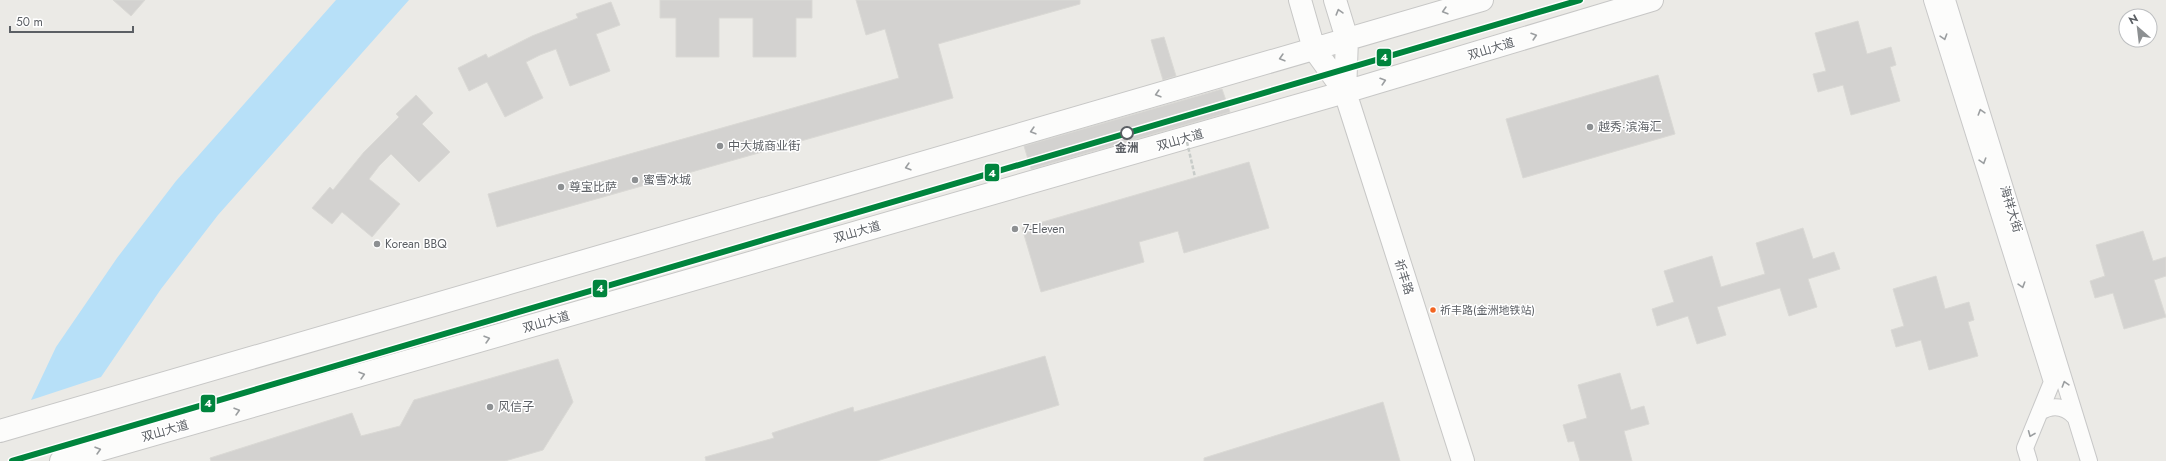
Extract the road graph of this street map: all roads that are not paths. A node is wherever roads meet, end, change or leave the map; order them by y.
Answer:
1 (1300, 0) edge
2 (1335, 0) edge
3 (1482, 0) edge
4 (1652, 0) edge
5 (1932, 0) edge
6 (1946, 0) edge
7 (1347, 39) junction
8 (1314, 49) junction
9 (1345, 92) junction
10 (2040, 412) junction
11 (2075, 417) junction
12 (0, 431) edge
13 (61, 461) edge
14 (1463, 461) edge
15 (2030, 461) edge
16 (2089, 461) edge

1 - 8 street
7 -> 2 street
3 -> 7 street
9 -> 4 street, 双山大道
5 -> 10 street, 海祥大街
11 -> 6 street, 海祥大街
7 - 8 street
7 - 9 street
8 - 9 street
8 -> 12 street
13 -> 9 street, 双山大道
9 - 14 street, 祈丰路
10 - 11 street
10 -> 15 street, 海祥大街
11 - 16 street, 海祥大街

